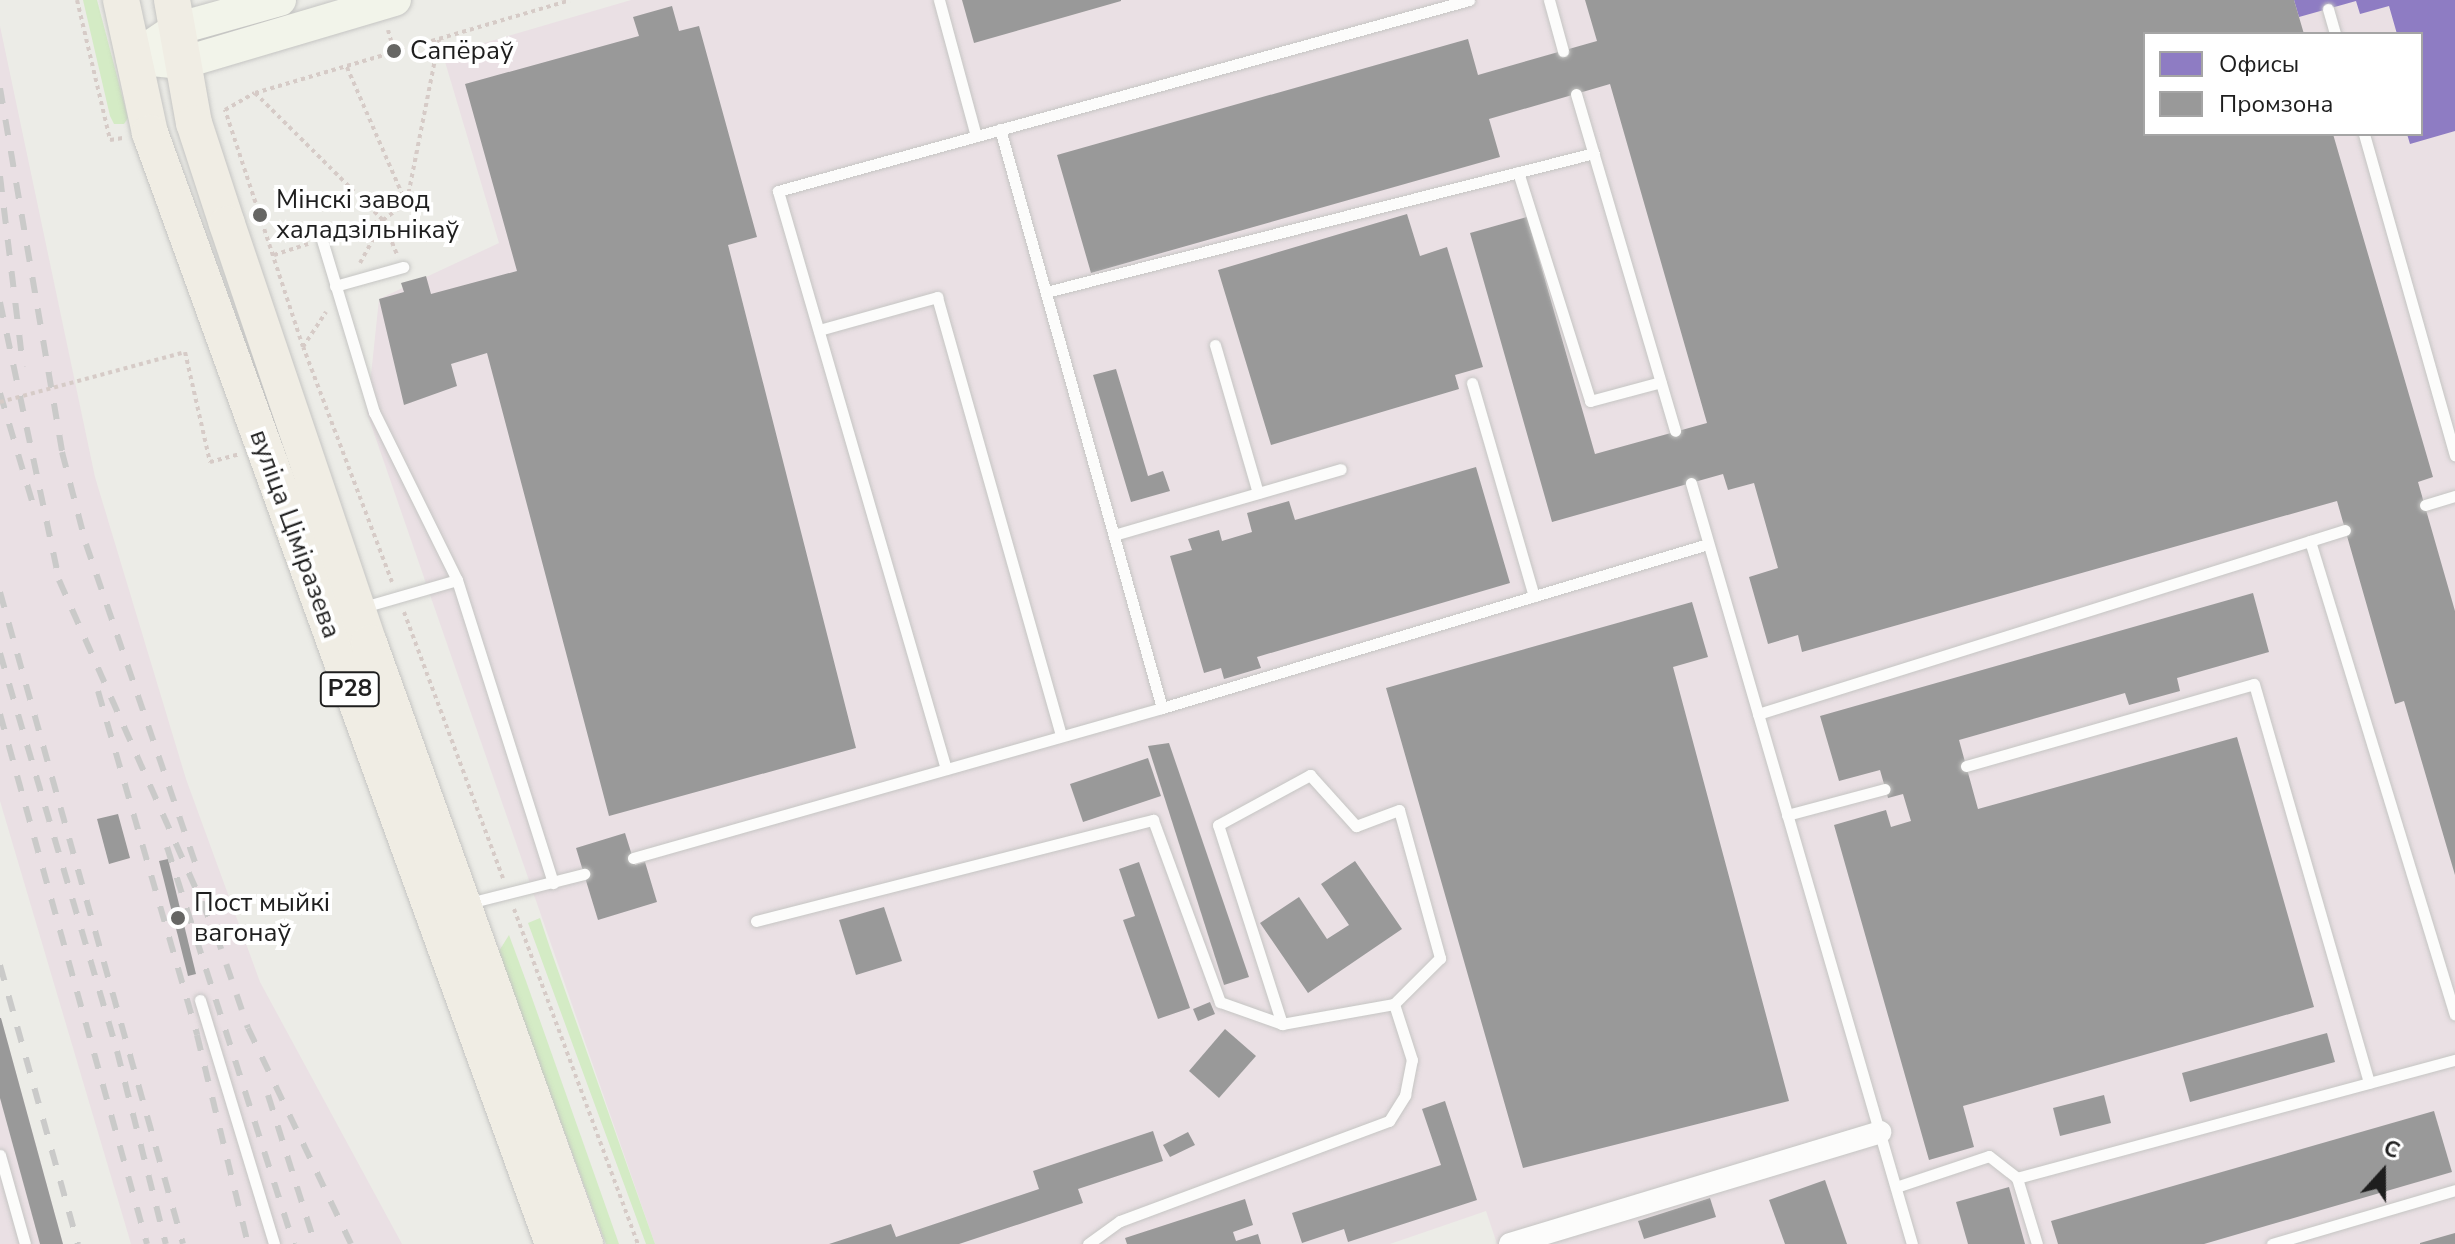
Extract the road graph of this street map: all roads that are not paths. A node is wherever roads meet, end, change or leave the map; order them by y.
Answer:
1 (121, 0) edge
2 (280, 0) edge
3 (395, 0) edge
4 (939, 0) edge
5 (1469, 0) edge
6 (1549, 0) edge
7 (2328, 9) dead end
8 (177, 31) edge
9 (2334, 32) edge
10 (1563, 51) dead end
11 (132, 58) junction
12 (1576, 94) dead end
13 (1000, 129) junction
14 (976, 136) junction
15 (2365, 136) edge
16 (1594, 153) junction
17 (1518, 172) junction
18 (322, 240) road end
19 (403, 267) road end
20 (337, 290) junction
21 (1046, 292) junction
22 (819, 330) junction
23 (1215, 345) dead end
24 (1661, 382) junction
25 (1472, 383) dead end
26 (1675, 431) dead end
27 (2455, 455) edge
28 (1341, 469) dead end
29 (1691, 483) dead end
30 (1258, 493) junction
31 (2455, 496) edge
32 (2425, 505) dead end
33 (2345, 530) dead end
34 (1114, 535) junction
35 (2310, 541) junction
36 (1708, 544) junction
37 (457, 580) junction
38 (1534, 596) junction
39 (358, 609) junction
40 (1162, 708) junction
41 (1758, 714) junction
42 (1061, 736) junction
43 (1966, 766) dead end
44 (946, 769) junction
45 (1885, 789) dead end
46 (1787, 815) junction
47 (633, 858) dead end
48 (584, 874) dead end
49 (553, 883) junction
50 (447, 908) junction
51 (756, 921) dead end
52 (200, 1000) dead end
53 (1394, 1004) junction
54 (2455, 1014) edge
55 (1282, 1024) junction
56 (2455, 1060) edge
57 (2369, 1083) junction
58 (1880, 1132) junction
59 (0, 1155) edge
60 (2017, 1178) junction
61 (1896, 1187) junction
62 (2455, 1190) edge
63 (25, 1244) edge
64 (274, 1244) edge
65 (553, 1244) edge
66 (585, 1244) edge
67 (1091, 1244) edge
68 (1510, 1244) edge
69 (1912, 1244) edge
70 (2037, 1244) edge
71 (2272, 1244) edge

1 - 11 main road, вуліца Ціміразева / Р28
2 - 8 main road
3 - 8 main road
4 - 14 lane
5 - 13 lane
6 - 10 lane
7 - 9 lane
8 - 11 main road
8 - 39 main road, вуліца Ціміразева / Р28
11 - 50 main road, вуліца Ціміразева / Р28
12 - 16 lane
13 - 14 lane
13 - 21 lane
14 - 22 lane
15 - 27 lane
16 - 17 lane
16 - 24 lane
17 - 21 lane
17 - 24 lane
18 - 20 lane
19 - 20 lane
20 - 37 lane
21 - 34 lane
22 - 42 lane
22 - 44 lane
23 - 30 lane
24 - 26 lane
25 - 38 lane
28 - 30 lane
29 - 36 lane
30 - 34 lane
31 - 32 lane
33 - 35 lane
34 - 40 lane
35 - 41 lane
35 - 54 lane
36 - 38 lane
36 - 41 lane
37 - 39 lane
37 - 49 lane
38 - 40 lane
39 - 50 main road, вуліца Ціміразева / Р28
40 - 42 lane
41 - 46 lane
42 - 44 lane
43 - 57 lane
44 - 47 lane
45 - 46 lane
46 - 58 lane
48 - 49 lane
49 - 50 lane
50 - 65 main road, вуліца Ціміразева / Р28
50 - 66 main road, вуліца Ціміразева / Р28
51 - 55 lane
52 - 64 lane
53 - 55 lane
53 - 55 lane
53 - 67 lane
56 - 57 lane
57 - 60 lane
58 - 61 lane
58 - 68 street
59 - 63 lane
60 - 61 lane
60 - 70 lane
61 - 69 lane
62 - 71 lane

